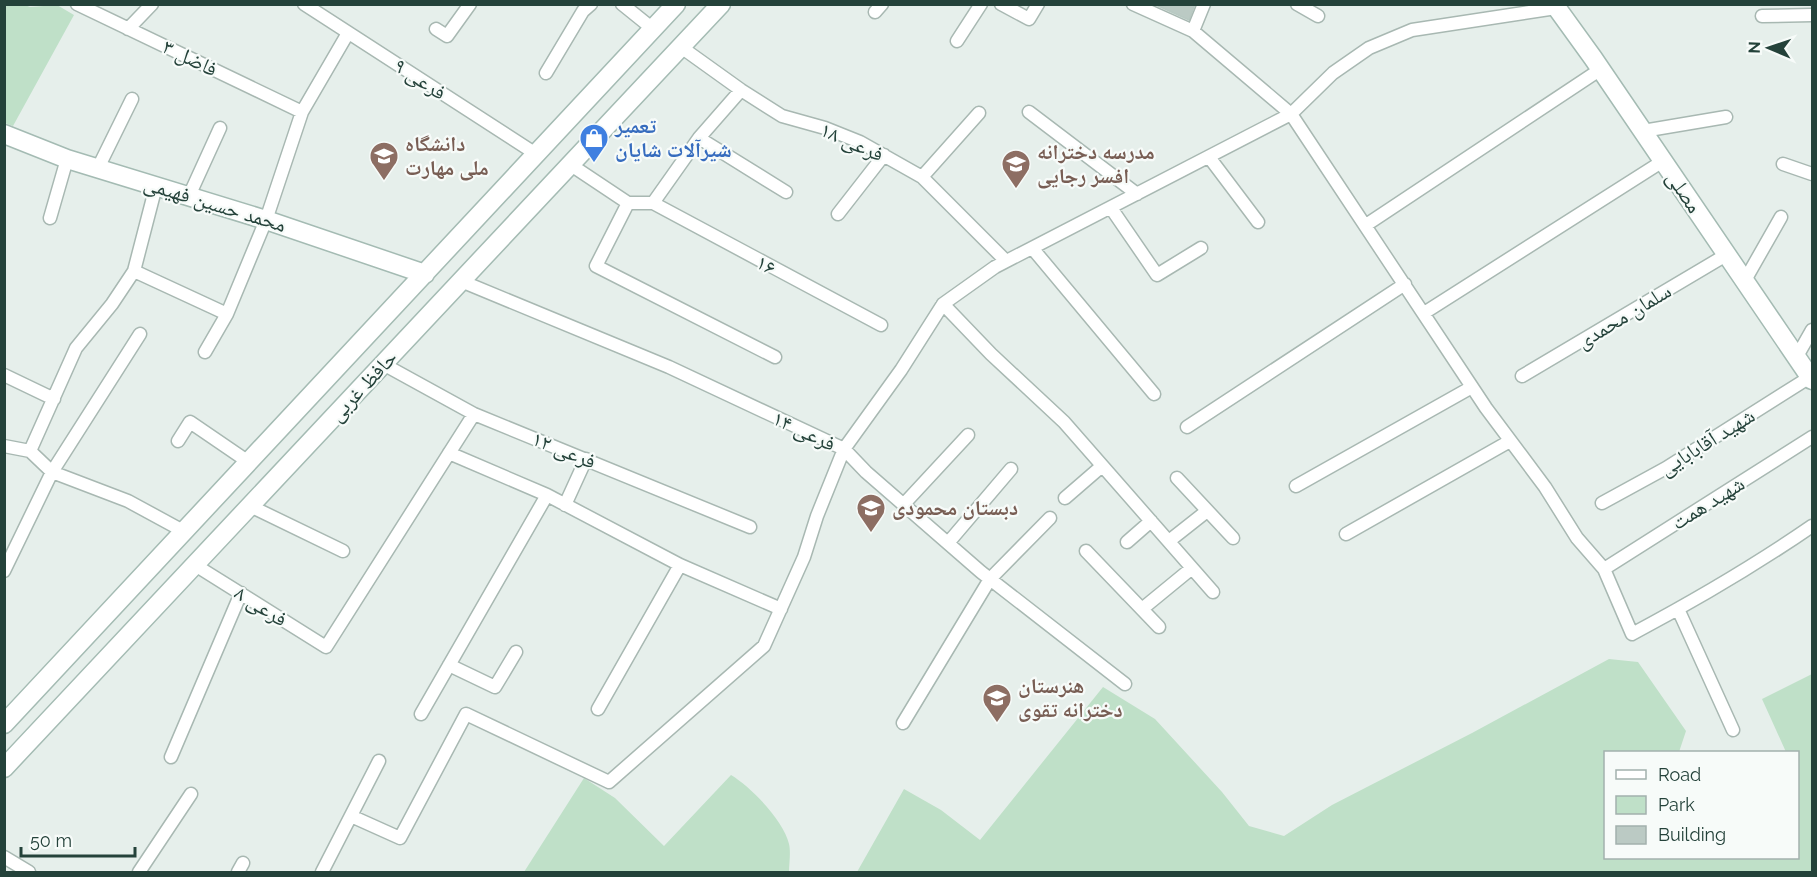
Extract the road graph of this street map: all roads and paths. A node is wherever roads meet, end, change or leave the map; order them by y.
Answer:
1 (77, 4) edge
2 (152, 4) edge
3 (304, 4) edge
4 (470, 4) edge
5 (591, 4) edge
6 (622, 4) edge
7 (676, 4) edge
8 (721, 4) edge
9 (981, 4) edge
10 (1001, 4) edge
11 (1038, 4) edge
12 (1133, 4) edge
13 (1204, 4) edge
14 (1297, 4) edge
15 (1555, 6) edge
16 (1812, 15) edge
17 (1317, 16) dead end
18 (1762, 16) dead end
19 (436, 28) dead end
20 (128, 29) junction
21 (653, 29) junction
22 (1193, 31) junction
23 (348, 33) junction
24 (957, 41) dead end
25 (681, 47) junction
26 (1601, 69) junction
27 (546, 73) dead end
28 (741, 90) junction
29 (132, 99) dead end
30 (302, 112) junction
31 (1029, 112) dead end
32 (979, 113) dead end
33 (1291, 114) junction
34 (1726, 117) dead end
35 (220, 128) dead end
36 (1642, 131) junction
37 (4, 134) edge
38 (699, 138) junction
39 (536, 154) junction
40 (884, 155) junction
41 (1209, 157) junction
42 (67, 159) junction
43 (1663, 161) junction
44 (1783, 164) dead end
45 (571, 165) junction
46 (98, 168) junction
47 (1812, 174) edge
48 (922, 177) junction
49 (156, 186) junction
50 (786, 192) dead end
51 (1137, 194) junction
52 (189, 196) junction
53 (640, 204) junction
54 (1111, 208) junction
55 (838, 214) dead end
56 (1781, 217) dead end
57 (50, 218) dead end
58 (266, 219) junction
59 (1258, 222) dead end
60 (1366, 225) junction
61 (1201, 248) dead end
62 (1032, 249) junction
63 (1726, 255) junction
64 (1006, 261) junction
65 (134, 271) junction
66 (425, 274) junction
67 (461, 281) junction
68 (1744, 282) junction
69 (1405, 284) junction
70 (943, 304) junction
71 (1424, 313) junction
72 (226, 314) junction
73 (881, 325) dead end
74 (1812, 330) edge
75 (140, 334) dead end
76 (205, 352) dead end
77 (775, 357) dead end
78 (1796, 358) junction
79 (383, 364) junction
80 (4, 375) edge
81 (1522, 376) dead end
82 (1811, 378) edge
83 (1472, 387) junction
84 (1154, 394) dead end
85 (54, 399) junction
86 (474, 414) junction
87 (1187, 427) dead end
88 (968, 435) dead end
89 (273, 437) junction
90 (1812, 437) edge
91 (178, 441) dead end
92 (1510, 441) junction
93 (4, 446) edge
94 (844, 449) junction
95 (30, 451) junction
96 (449, 453) junction
97 (294, 459) junction
98 (586, 459) junction
99 (250, 463) junction
100 (1102, 466) junction
101 (1011, 470) dead end
102 (52, 472) junction
103 (1177, 478) dead end
104 (1296, 486) dead end
105 (548, 495) junction
106 (1065, 498) dead end
107 (1602, 503) dead end
108 (904, 504) junction
109 (565, 505) junction
110 (250, 506) junction
111 (1207, 511) junction
112 (1050, 518) dead end
113 (1151, 521) junction
114 (1812, 526) edge
115 (750, 527) dead end
116 (185, 532) junction
117 (1346, 534) dead end
118 (1233, 538) dead end
119 (1127, 542) dead end
120 (1169, 542) junction
121 (948, 543) junction
122 (343, 551) dead end
123 (1086, 551) dead end
124 (195, 564) junction
125 (680, 565) junction
126 (1192, 568) junction
127 (1604, 569) junction
128 (4, 571) edge
129 (990, 579) junction
130 (1213, 592) dead end
131 (241, 593) junction
132 (781, 609) junction
133 (1142, 609) junction
134 (1678, 609) junction
135 (1159, 627) dead end
136 (516, 652) dead end
137 (449, 665) junction
138 (1125, 684) dead end
139 (598, 709) dead end
140 (421, 714) dead end
141 (903, 723) dead end
142 (4, 724) edge
143 (1733, 730) dead end
144 (171, 756) dead end
145 (379, 761) dead end
146 (4, 768) edge
147 (191, 794) dead end
148 (351, 816) junction
149 (4, 856) edge
150 (29, 873) edge
151 (139, 873) edge
152 (322, 873) edge

1 - 20 street, فاضل ۳
2 - 20 street
3 - 23 street, فرعی ۹
4 - 19 street
5 - 27 street
6 - 21 street
7 - 21 main road, حافظ غربی
8 - 25 main road, حافظ غربی
9 - 24 street
10 - 11 street
12 - 22 street
13 - 22 street
14 - 17 street
15 - 26 main road, مصلی
15 - 33 street
16 - 18 street
20 - 30 street, فاضل ۳
21 - 39 main road, حافظ غربی
22 - 33 street
23 - 30 street
23 - 39 street, فرعی ۹
25 - 28 street, فرعی ۱۸
25 - 45 main road, حافظ غربی
26 - 36 main road, مصلی
26 - 60 street
28 - 38 street
28 - 40 street, فرعی ۱۸
29 - 46 street
30 - 58 street
31 - 51 street
32 - 48 street
33 - 41 street
33 - 60 street
34 - 36 street
35 - 52 street
36 - 43 main road, مصلی
37 - 42 main road, محمد حسین فهیمی
38 - 50 street
38 - 53 street
39 - 66 main road, حافظ غربی
40 - 48 street, فرعی ۱۸
40 - 55 street
41 - 51 street
41 - 59 street
42 - 46 main road, محمد حسین فهیمی
42 - 57 street
43 - 63 main road, مصلی
43 - 71 street
44 - 47 street
45 - 53 street, ۱۶
45 - 67 main road, حافظ غربی
46 - 49 main road, محمد حسین فهیمی
48 - 64 street, فرعی ۱۸
49 - 52 main road, محمد حسین فهیمی
49 - 65 street
51 - 54 street
52 - 58 main road, محمد حسین فهیمی
53 - 73 street, ۱۶
53 - 77 street
54 - 61 street
54 - 62 street
56 - 68 street
58 - 66 main road, محمد حسین فهیمی
58 - 72 street
60 - 69 street
62 - 64 street
62 - 84 street
63 - 68 main road, مصلی
63 - 81 street, سلمان محمدی
64 - 70 street
65 - 72 street
65 - 85 street
66 - 89 main road, حافظ غربی
67 - 79 main road, حافظ غربی
67 - 94 street, فرعی ۱۴
68 - 78 main road, مصلی
69 - 71 street
69 - 87 street
70 - 94 street
70 - 100 street
71 - 83 street
72 - 76 street
74 - 78 street
75 - 102 street
78 - 82 main road, مصلی
79 - 86 street, فرعی ۱۲
79 - 97 main road, حافظ غربی
80 - 85 street
82 - 107 street, شهید آقابابایی
83 - 92 street
83 - 104 street
85 - 95 street
86 - 96 street
86 - 98 street, فرعی ۱۲
88 - 108 street
89 - 97 main road
89 - 99 main road, حافظ غربی
90 - 127 street, شهید همت
91 - 99 street
92 - 117 street
92 - 127 street
93 - 95 street
94 - 108 street, فرعی ۱۴
94 - 132 street
95 - 102 street
96 - 105 street
96 - 131 street, فرعی ۸
97 - 110 main road, حافظ غربی
98 - 109 street
98 - 115 street, فرعی ۱۲
99 - 116 main road, حافظ غربی
100 - 106 street
100 - 113 street
101 - 121 street
102 - 116 street
102 - 128 street
103 - 111 street
105 - 109 street
105 - 137 street
108 - 121 street, فرعی ۱۴
109 - 125 street
110 - 122 street
110 - 124 main road, حافظ غربی
111 - 118 street
111 - 120 street
112 - 129 street
113 - 119 street
113 - 120 street
114 - 134 street
116 - 142 main road, حافظ غربی
120 - 126 street
121 - 129 street, فرعی ۱۴
123 - 133 street
124 - 131 street, فرعی ۸
124 - 146 main road, حافظ غربی
125 - 132 street
125 - 139 street
126 - 130 street
126 - 133 street
127 - 134 street
129 - 138 street, فرعی ۱۴
129 - 141 street
131 - 144 street
132 - 148 street
133 - 135 street
134 - 143 street
136 - 137 street
137 - 140 street
145 - 148 street
147 - 151 street
148 - 152 street
149 - 150 street

